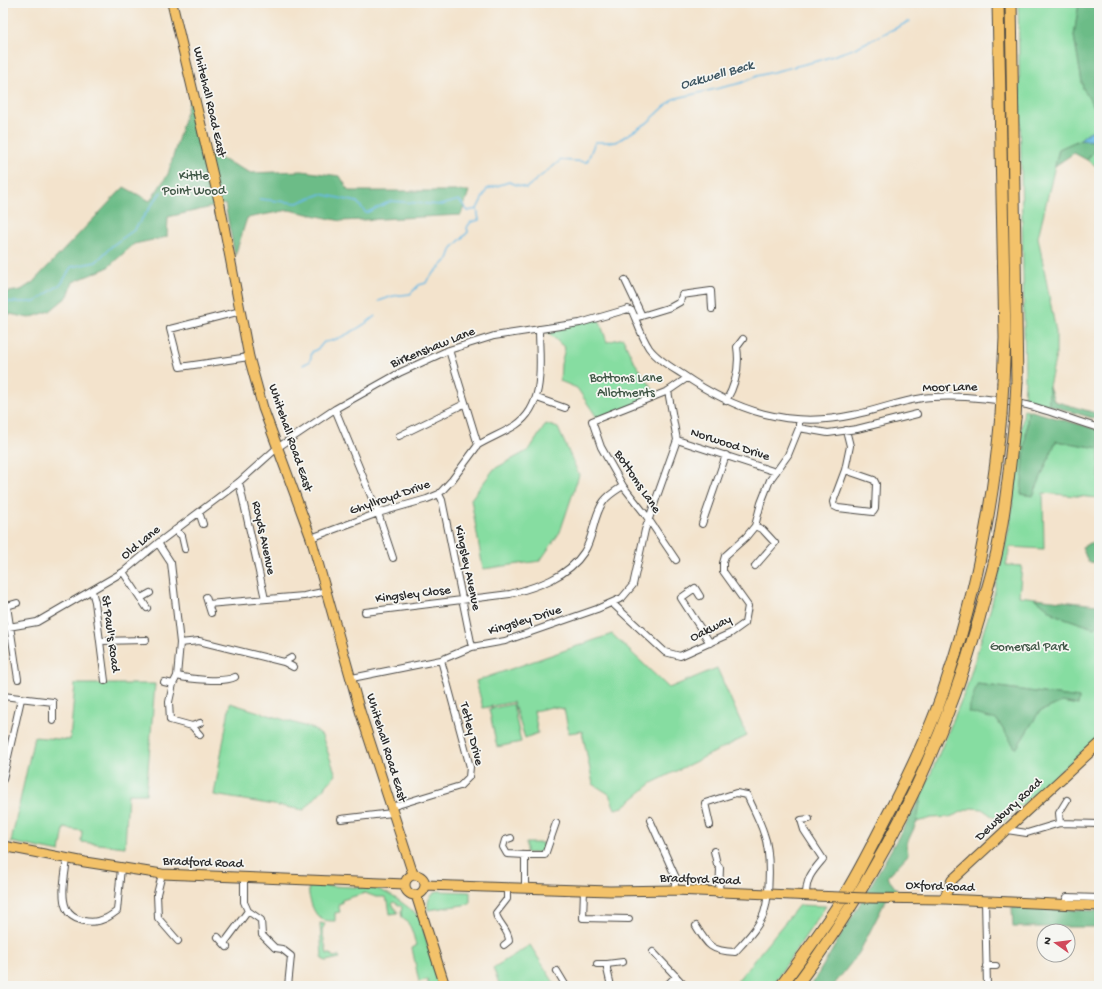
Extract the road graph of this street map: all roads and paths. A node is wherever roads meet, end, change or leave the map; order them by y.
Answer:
1 (172, 3) edge
2 (998, 3) edge
3 (1011, 3) edge
4 (625, 280) dead end
5 (712, 309) dead end
6 (241, 311) junction
7 (642, 316) junction
8 (635, 318) junction
9 (538, 329) junction
10 (743, 339) dead end
11 (449, 350) junction
12 (249, 357) junction
13 (687, 378) junction
14 (668, 392) junction
15 (537, 398) junction
16 (726, 401) junction
17 (464, 404) junction
18 (566, 408) dead end
19 (335, 409) junction
20 (917, 414) dead end
21 (799, 420) junction
22 (798, 428) junction
23 (1099, 428) edge
24 (846, 430) junction
25 (399, 436) dead end
26 (677, 440) junction
27 (478, 445) junction
28 (277, 448) junction
29 (726, 454) junction
30 (845, 470) junction
31 (776, 472) junction
32 (239, 482) junction
33 (623, 486) junction
34 (439, 494) junction
35 (199, 512) junction
36 (378, 513) junction
37 (649, 522) junction
38 (203, 524) dead end
39 (702, 524) dead end
40 (755, 526) junction
41 (175, 530) junction
42 (311, 538) junction
43 (782, 542) dead end
44 (158, 543) junction
45 (775, 543) junction
46 (185, 549) dead end
47 (393, 558) dead end
48 (676, 560) dead end
49 (755, 566) dead end
50 (123, 572) junction
51 (92, 591) junction
52 (326, 591) junction
53 (150, 593) dead end
54 (700, 596) dead end
55 (141, 598) junction
56 (265, 598) junction
57 (462, 600) junction
58 (17, 603) dead end
59 (612, 603) junction
60 (147, 608) dead end
61 (365, 612) dead end
62 (211, 613) dead end
63 (11, 626) junction
64 (3, 628) edge
65 (146, 640) dead end
66 (100, 641) junction
67 (710, 643) junction
68 (180, 644) junction
69 (472, 647) junction
70 (291, 658) dead end
71 (441, 660) junction
72 (284, 662) junction
73 (293, 667) dead end
74 (177, 676) junction
75 (352, 678) junction
76 (18, 679) dead end
77 (105, 681) dead end
78 (233, 681) dead end
79 (164, 682) dead end
80 (173, 684) junction
81 (4, 696) edge
82 (21, 699) junction
83 (53, 721) dead end
84 (200, 723) dead end
85 (192, 726) junction
86 (200, 735) dead end
87 (1099, 744) edge
88 (3, 779) edge
89 (1067, 800) dead end
90 (392, 810) junction
91 (341, 819) dead end
92 (809, 819) dead end
93 (650, 820) dead end
94 (556, 823) dead end
95 (1060, 823) junction
96 (1099, 824) edge
97 (710, 825) dead end
98 (1007, 830) junction
99 (511, 838) dead end
100 (3, 846) edge
101 (714, 851) dead end
102 (525, 855) junction
103 (67, 858) junction
104 (121, 868) junction
105 (162, 874) junction
106 (413, 874) junction
107 (244, 877) junction
108 (405, 884) junction
109 (425, 884) junction
110 (507, 888) junction
111 (525, 888) junction
112 (584, 890) junction
113 (674, 890) junction
114 (719, 894) junction
115 (416, 895) junction
116 (767, 896) junction
117 (810, 896) junction
118 (1099, 898) edge
119 (944, 899) junction
120 (985, 901) junction
121 (1064, 905) junction
122 (1099, 906) edge
123 (248, 911) junction
124 (629, 919) dead end
125 (696, 926) dead end
126 (218, 937) dead end
127 (178, 941) dead end
128 (504, 945) dead end
129 (653, 952) dead end
130 (623, 962) dead end
131 (597, 964) dead end
132 (608, 964) junction
133 (986, 966) junction
134 (996, 966) dead end
135 (557, 971) dead end
136 (676, 976) junction
137 (288, 986) edge
138 (445, 986) edge
139 (566, 986) edge
140 (610, 986) edge
141 (666, 986) edge
142 (685, 986) edge
143 (781, 986) edge
144 (796, 986) edge
145 (987, 986) edge

1 - 6 main road, Whitehall Road East
2 - 143 highway, bridge
3 - 144 highway, bridge
4 - 7 street
5 - 7 street
6 - 12 main road, Whitehall Road East
6 - 12 street
7 - 8 street
8 - 9 street, Birkenshaw Lane
8 - 13 street, Moor Lane
9 - 11 street, Birkenshaw Lane
9 - 15 street
10 - 16 street
11 - 17 street
11 - 19 street, Birkenshaw Lane
12 - 28 main road, Whitehall Road East
13 - 14 street, Bottoms Lane
13 - 16 street, Moor Lane
14 - 26 street
14 - 33 street, Bottoms Lane
15 - 18 street
15 - 27 street
16 - 21 street, Moor Lane
17 - 25 street
17 - 27 street
19 - 28 street, Birkenshaw Lane
19 - 36 street
20 - 24 street, Moor Lane
21 - 22 street
21 - 23 street, Moor Lane
22 - 24 street, Moor Lane
22 - 31 street
24 - 30 street
26 - 29 street, Norwood Drive
26 - 37 street, Kingsley Drive
27 - 34 street, Ghyllroyd Drive
28 - 32 street, Old Lane
28 - 42 main road, Whitehall Road East
29 - 31 street, Norwood Drive
29 - 39 street
30 - 30 street
31 - 40 street
32 - 35 street, Old Lane
32 - 56 street, Royds Avenue
33 - 37 street, Bottoms Lane
33 - 57 street, Kingsley Close
34 - 36 street, Ghyllroyd Drive
34 - 57 street, Kingsley Avenue
35 - 38 street
35 - 41 street, Old Lane
36 - 42 street, Ghyllroyd Drive
36 - 47 street
37 - 48 street, Bottoms Lane
37 - 59 street, Kingsley Drive
40 - 45 street
40 - 67 street, Oakway
41 - 44 street, Old Lane
41 - 46 street
42 - 52 main road, Whitehall Road East
43 - 45 street
44 - 50 street, Old Lane
44 - 68 street
45 - 49 street
50 - 51 street, Old Lane
50 - 55 street
51 - 63 street, Old Lane
51 - 66 street, St Paul's Road
52 - 56 street
52 - 75 main road, Whitehall Road East
53 - 55 street
54 - 67 street
55 - 60 street
56 - 62 street
57 - 61 street, Kingsley Close
57 - 69 street, Kingsley Avenue
58 - 63 street
59 - 67 street, Oakway
59 - 69 street, Kingsley Drive
63 - 64 street, Old Lane
63 - 76 street
65 - 66 street
66 - 77 street, St Paul's Road
68 - 72 street
68 - 74 street
69 - 71 street, Kingsley Drive
70 - 72 street
71 - 75 street, Kingsley Drive
71 - 90 street, Tetley Drive
72 - 73 street
74 - 78 street
74 - 80 street
75 - 90 main road, Whitehall Road East
79 - 80 street
80 - 85 street
81 - 82 street
82 - 83 street
82 - 88 street
84 - 85 street
85 - 86 street
87 - 98 main road, Dewsbury Road
89 - 95 street
90 - 91 street, Tetley Drive
90 - 106 main road, Whitehall Road East
92 - 117 street
93 - 113 street
94 - 102 street
95 - 96 street
95 - 98 street
97 - 116 street
98 - 119 main road, Dewsbury Road
99 - 102 street
100 - 103 main road, Bradford Road
101 - 114 street
102 - 111 street
103 - 104 main road, Bradford Road
103 - 104 street
104 - 105 main road, Bradford Road
105 - 107 main road, Bradford Road
105 - 127 street
106 - 108 main road
106 - 109 main road
107 - 108 main road, Bradford Road
107 - 123 street
108 - 115 main road
109 - 110 main road, Bradford Road
109 - 115 main road
110 - 111 main road, Bradford Road
110 - 128 street
111 - 112 main road, Bradford Road
112 - 113 main road, Bradford Road
112 - 124 street
113 - 114 main road, Bradford Road
114 - 116 main road, Bradford Road
115 - 138 main road
116 - 117 main road, Bradford Road
116 - 125 street
117 - 119 main road, Oxford Road, bridge
118 - 121 street
119 - 120 main road, Oxford Road
120 - 121 main road, Oxford Road
120 - 133 street
121 - 122 main road, Oxford Road
123 - 126 street
123 - 137 street
129 - 136 street
130 - 132 street
131 - 132 street
132 - 140 street
133 - 134 street
133 - 145 street
135 - 139 street
136 - 141 street
136 - 142 street

